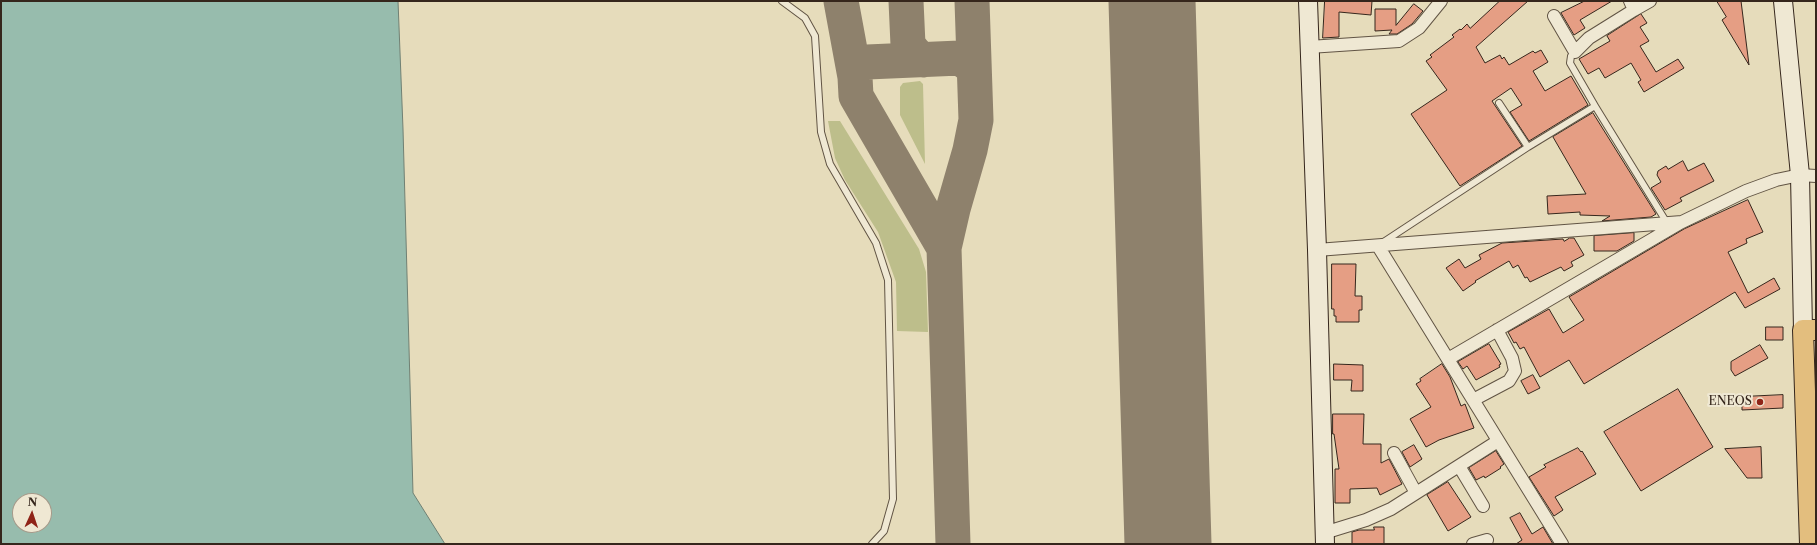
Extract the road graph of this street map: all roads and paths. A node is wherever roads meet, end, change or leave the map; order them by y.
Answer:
1 (782, 1) edge
2 (1308, 1) edge
3 (1441, 1) edge
4 (1650, 1) edge
5 (1783, 1) edge
6 (1632, 6) edge
7 (1554, 16) dead end
8 (1309, 47) junction
9 (1575, 52) junction
10 (1500, 103) dead end
11 (1595, 106) junction
12 (1528, 147) junction
13 (1808, 175) edge
14 (1682, 222) junction
15 (1668, 223) junction
16 (1378, 246) junction
17 (1317, 250) junction
18 (1497, 330) junction
19 (1809, 330) edge
20 (1448, 359) junction
21 (1473, 400) junction
22 (1498, 442) junction
23 (1394, 453) dead end
24 (1459, 466) junction
25 (1416, 493) junction
26 (1483, 506) dead end
27 (1324, 538) edge
28 (1487, 540) dead end
29 (872, 544) edge
30 (1473, 544) edge
31 (1562, 544) edge
32 (1810, 544) edge

1 - 29 lane
2 - 8 street
3 - 8 street
4 - 6 street
5 - 13 street
6 - 9 street
7 - 9 street
8 - 17 street
9 - 11 lane
10 - 12 lane
11 - 12 lane
11 - 15 lane
12 - 16 lane
13 - 14 street
13 - 19 street
14 - 15 street
14 - 18 street
15 - 16 street
16 - 17 street
16 - 20 street
17 - 27 street
18 - 20 street
18 - 21 street
19 - 32 main road
20 - 21 street
21 - 22 street
22 - 24 street
22 - 31 street
23 - 25 street
24 - 25 street
24 - 26 street
25 - 27 street
28 - 30 street

